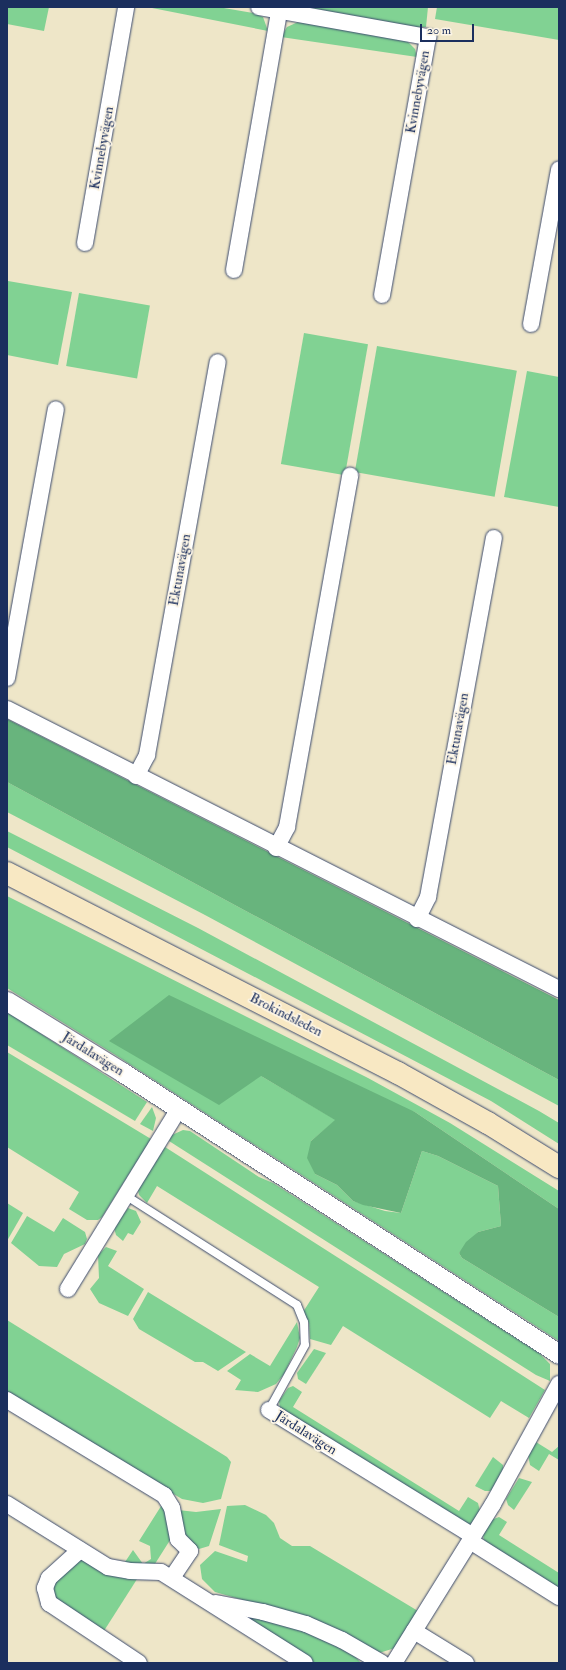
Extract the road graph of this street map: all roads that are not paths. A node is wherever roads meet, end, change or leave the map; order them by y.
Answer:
1 (126, 7) edge
2 (258, 7) edge
3 (280, 9) edge
4 (559, 170) edge
5 (85, 243) dead end
6 (234, 270) dead end
7 (382, 295) dead end
8 (530, 324) dead end
9 (218, 362) dead end
10 (56, 409) dead end
11 (350, 476) dead end
12 (494, 538) dead end
13 (7, 678) edge
14 (7, 709) edge
15 (136, 776) junction
16 (276, 848) junction
17 (7, 873) edge
18 (417, 919) junction
19 (558, 987) edge
20 (7, 1001) edge
21 (178, 1110) junction
22 (559, 1167) edge
23 (125, 1195) junction
24 (68, 1289) dead end
25 (559, 1354) edge
26 (559, 1384) edge
27 (7, 1400) edge
28 (269, 1410) joint
29 (7, 1504) edge
30 (472, 1539) junction
31 (80, 1550) junction
32 (172, 1578) junction
33 (559, 1597) edge
34 (206, 1601) junction
35 (414, 1630) junction
36 (139, 1663) edge
37 (305, 1663) edge
38 (382, 1663) edge
39 (394, 1663) edge
40 (466, 1663) edge

1 - 5 street, Kvinnebyvägen
2 - 3 street, Kvinnebyvägen
3 - 6 street
3 - 7 street, Kvinnebyvägen
4 - 8 street
9 - 15 street, Ektunavägen
10 - 13 street
11 - 16 street
12 - 18 street, Ektunavägen
14 - 15 street
15 - 16 street
16 - 18 street
17 - 22 main road, Brokindsleden
18 - 19 street
20 - 21 street, Järdalavägen
21 - 23 street
21 - 25 street, Järdalavägen
23 - 24 street
23 - 28 lane, Järdalavägen
26 - 30 street
27 - 32 street
28 - 30 street, Järdalavägen
29 - 31 street
30 - 33 street, Järdalavägen
30 - 35 street
31 - 32 street
31 - 36 street
32 - 34 street
34 - 37 street
34 - 38 street
35 - 39 street
35 - 40 street

